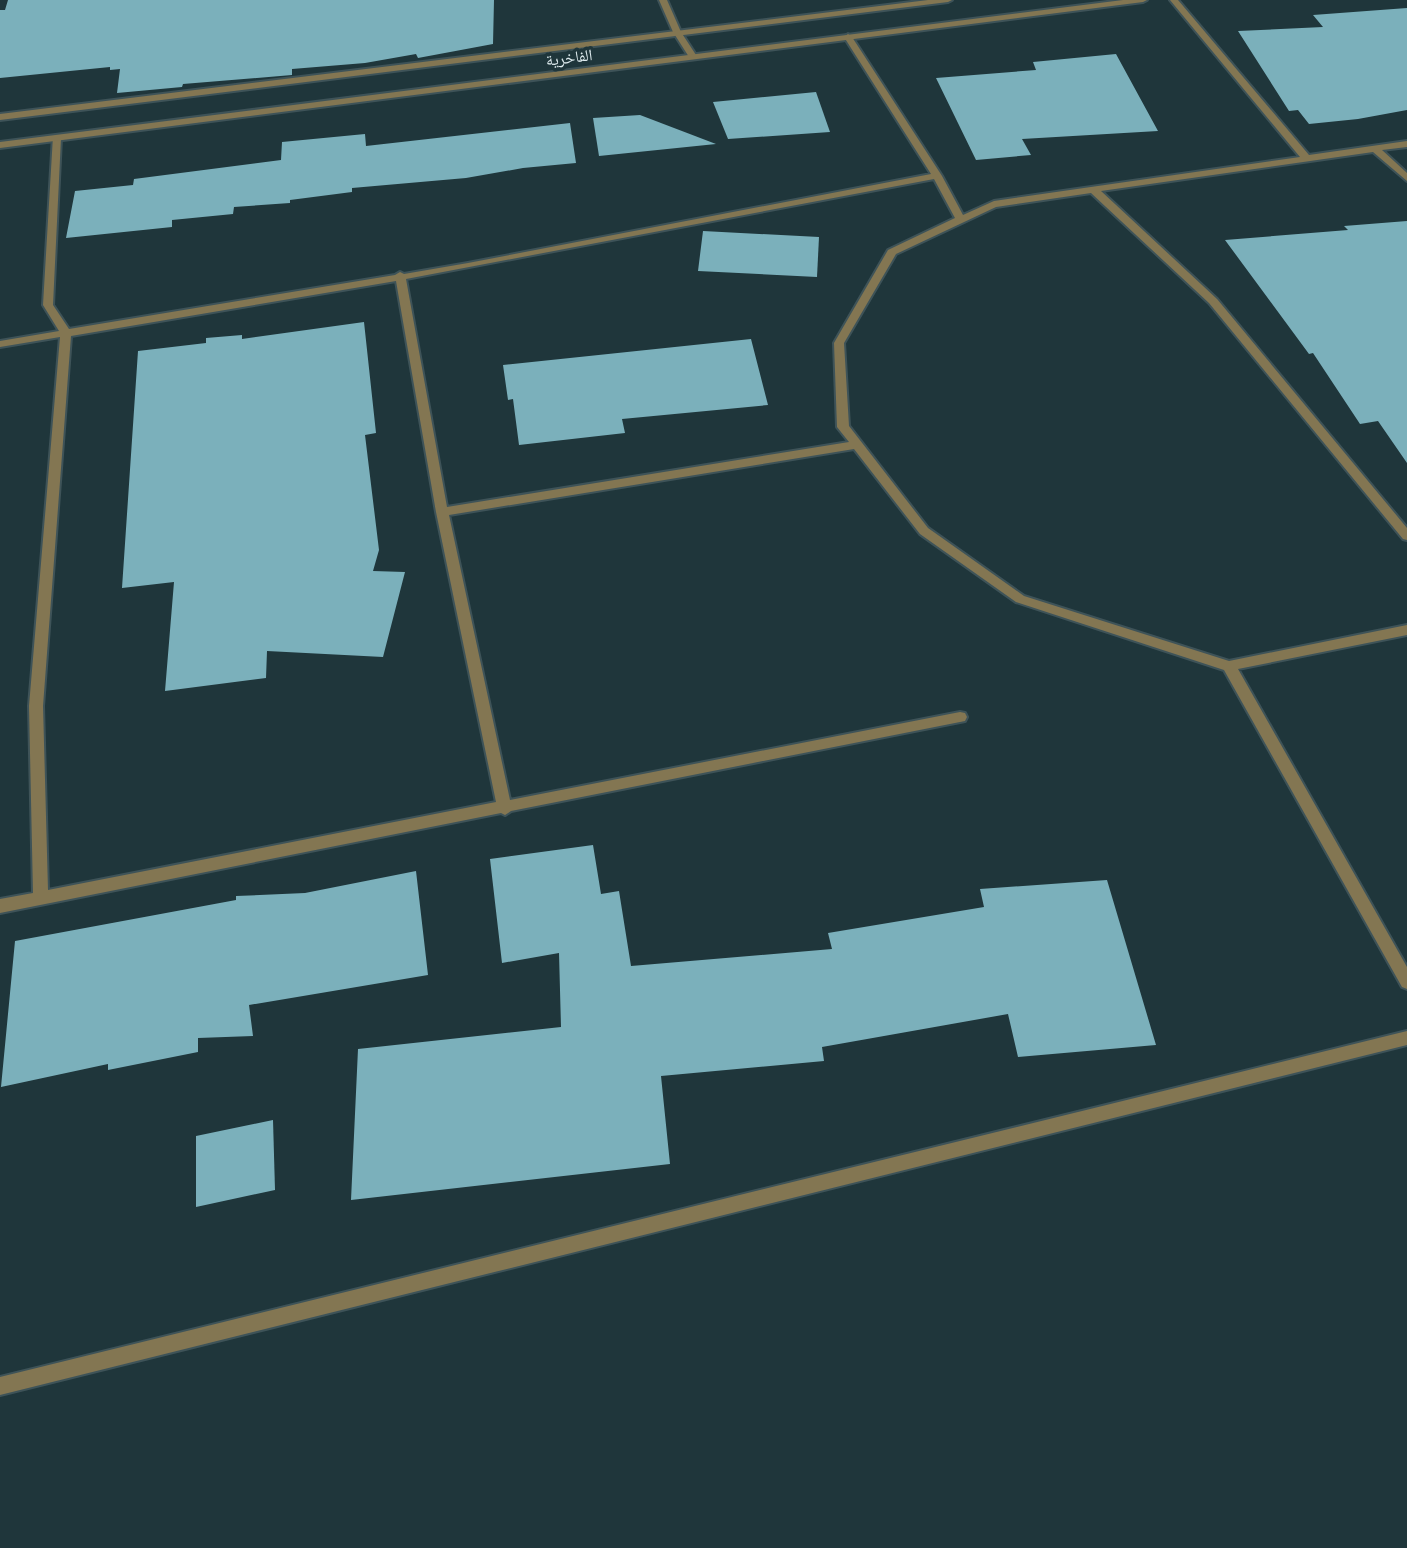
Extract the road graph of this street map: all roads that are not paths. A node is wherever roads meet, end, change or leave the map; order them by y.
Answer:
1 (663, 0) edge
2 (948, 0) edge
3 (1143, 0) edge
4 (1174, 0) edge
5 (1115, 2) edge
6 (677, 32) junction
7 (848, 37) junction
8 (692, 55) junction
9 (0, 117) edge
10 (56, 138) junction
11 (1407, 144) edge
12 (0, 145) edge
13 (1375, 149) junction
14 (1307, 159) junction
15 (937, 176) junction
16 (1407, 178) edge
17 (1094, 190) junction
18 (961, 220) junction
19 (400, 275) junction
20 (65, 333) junction
21 (0, 344) edge
22 (857, 445) junction
23 (442, 512) junction
24 (1407, 536) edge
25 (1407, 630) edge
26 (1229, 666) junction
27 (960, 717) dead end
28 (505, 809) junction
29 (41, 898) junction
30 (0, 906) edge
31 (1407, 982) edge
32 (1407, 1038) edge
33 (0, 1386) edge

1 - 6 street
2 - 6 street
3 - 5 street, الفاخرية
4 - 14 street
5 - 7 street, الفاخرية
6 - 8 street
6 - 9 street
7 - 8 street, الفاخرية
7 - 15 street
8 - 10 street, الفاخرية
10 - 12 street, الفاخرية
10 - 20 street
11 - 13 street
13 - 14 street
13 - 16 street
14 - 17 street
15 - 18 street
15 - 19 street
17 - 18 street
17 - 24 street
18 - 22 street
19 - 20 street
19 - 23 street
20 - 21 street
20 - 29 street
22 - 23 street
22 - 26 street
23 - 28 street
25 - 26 street
26 - 31 street
27 - 28 street
28 - 29 street
29 - 30 street
32 - 33 street

